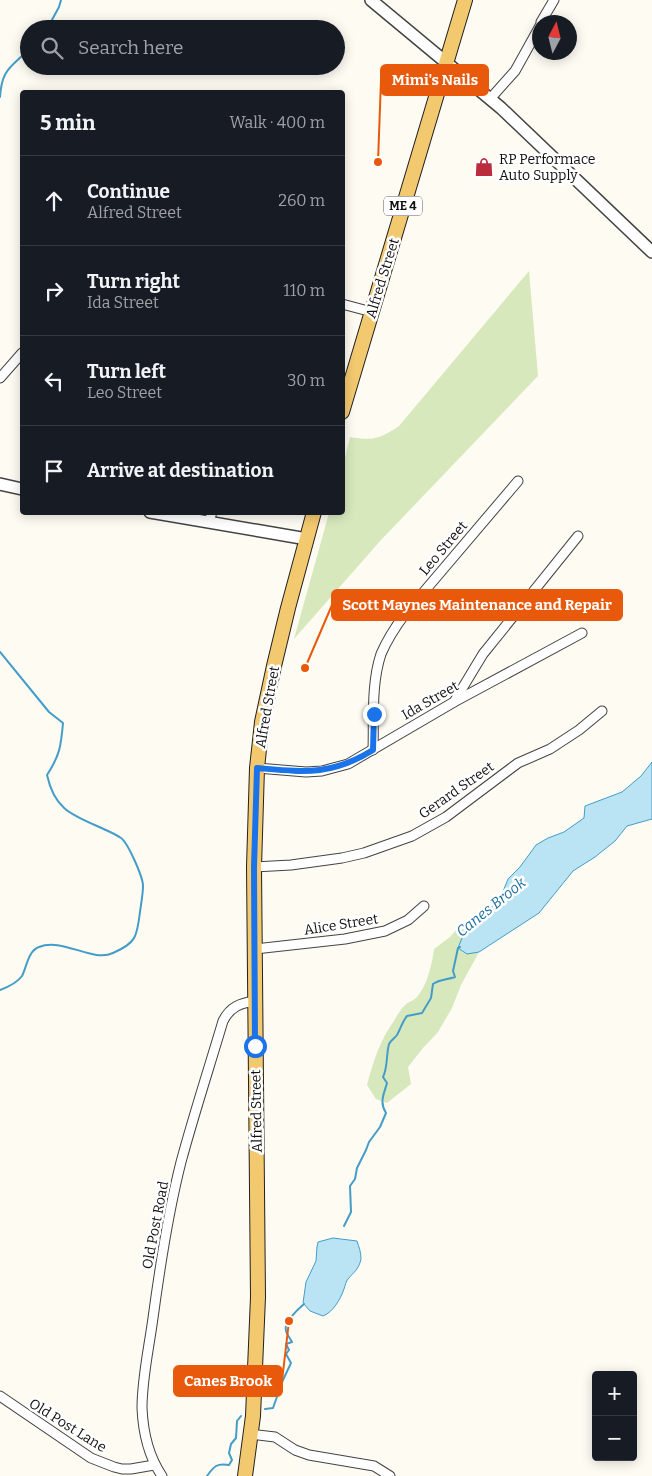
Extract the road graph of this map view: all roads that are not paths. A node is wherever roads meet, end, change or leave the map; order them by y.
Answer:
1 (371, 0) edge
2 (465, 0) edge
3 (554, 0) edge
4 (545, 15) edge
5 (532, 40) edge
6 (446, 62) junction
7 (490, 99) junction
8 (652, 252) edge
9 (345, 305) edge
10 (372, 312) junction
11 (20, 355) edge
12 (0, 378) edge
13 (345, 402) edge
14 (518, 481) dead end
15 (0, 484) edge
16 (20, 489) edge
17 (180, 515) edge
18 (313, 515) edge
19 (210, 518) edge
20 (578, 536) dead end
21 (307, 539) junction
22 (582, 633) dead end
23 (454, 702) junction
24 (602, 712) dead end
25 (373, 750) junction
26 (257, 768) junction
27 (254, 867) junction
28 (424, 906) dead end
29 (255, 949) junction
30 (254, 1001) junction
31 (0, 1396) edge
32 (250, 1434) junction
33 (154, 1465) junction
34 (162, 1476) edge
35 (244, 1476) edge
36 (390, 1476) edge

1 - 6 street
2 - 6 main road, Alfred Street / ME 4
3 - 4 street
5 - 7 street
6 - 7 street
6 - 10 main road, Alfred Street / ME 4
7 - 8 street
9 - 10 street
10 - 13 main road, Alfred Street / ME 4
11 - 12 street
14 - 25 street, Leo Street
15 - 16 street
17 - 19 street
18 - 21 main road, Alfred Street
19 - 21 street
20 - 23 street
21 - 26 main road, Alfred Street
22 - 23 street, Ida Street
23 - 25 street, Ida Street
24 - 27 street, Gerard Street
25 - 26 street, Ida Street
26 - 27 main road, Alfred Street
27 - 29 main road, Alfred Street
28 - 29 street, Alice Street
29 - 30 main road, Alfred Street
30 - 32 main road, Alfred Street
30 - 33 street, Old Post Road
31 - 33 street, Old Post Lane
32 - 35 main road, Alfred Street
32 - 36 street
33 - 34 street, Old Post Road

